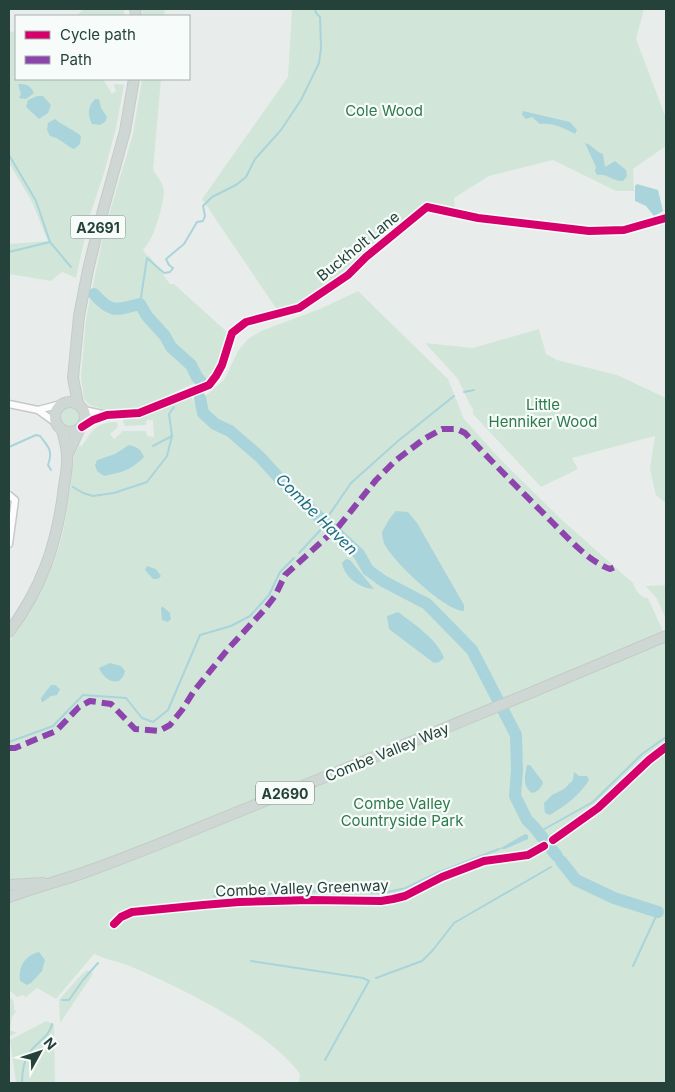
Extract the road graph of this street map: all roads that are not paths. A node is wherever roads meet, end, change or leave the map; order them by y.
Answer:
1 (134, 80) edge
2 (666, 218) edge
3 (74, 378) junction
4 (63, 403) junction
5 (9, 404) edge
6 (81, 406) junction
7 (38, 410) junction
8 (107, 415) junction
9 (59, 426) junction
10 (81, 428) junction
11 (67, 456) junction
12 (9, 496) edge
13 (9, 544) edge
14 (9, 632) edge
15 (666, 636) edge
16 (49, 882) junction
17 (9, 886) edge
18 (9, 897) edge

1 - 3 main road, A2691
2 - 8 street, Buckholt Lane
3 - 4 main road, A2691
3 - 6 main road, A2691
4 - 6 main road
4 - 7 street
4 - 9 main road
5 - 7 street
6 - 8 street, Buckholt Lane
6 - 10 main road
7 - 9 street
8 - 10 street, Buckholt Lane
9 - 10 main road
9 - 11 main road
10 - 11 main road
11 - 14 main road
12 - 13 street
15 - 16 main road, Combe Valley Way / A2690
16 - 17 main road, Combe Valley Way / A2690
16 - 18 main road, Combe Valley Way / A2690

